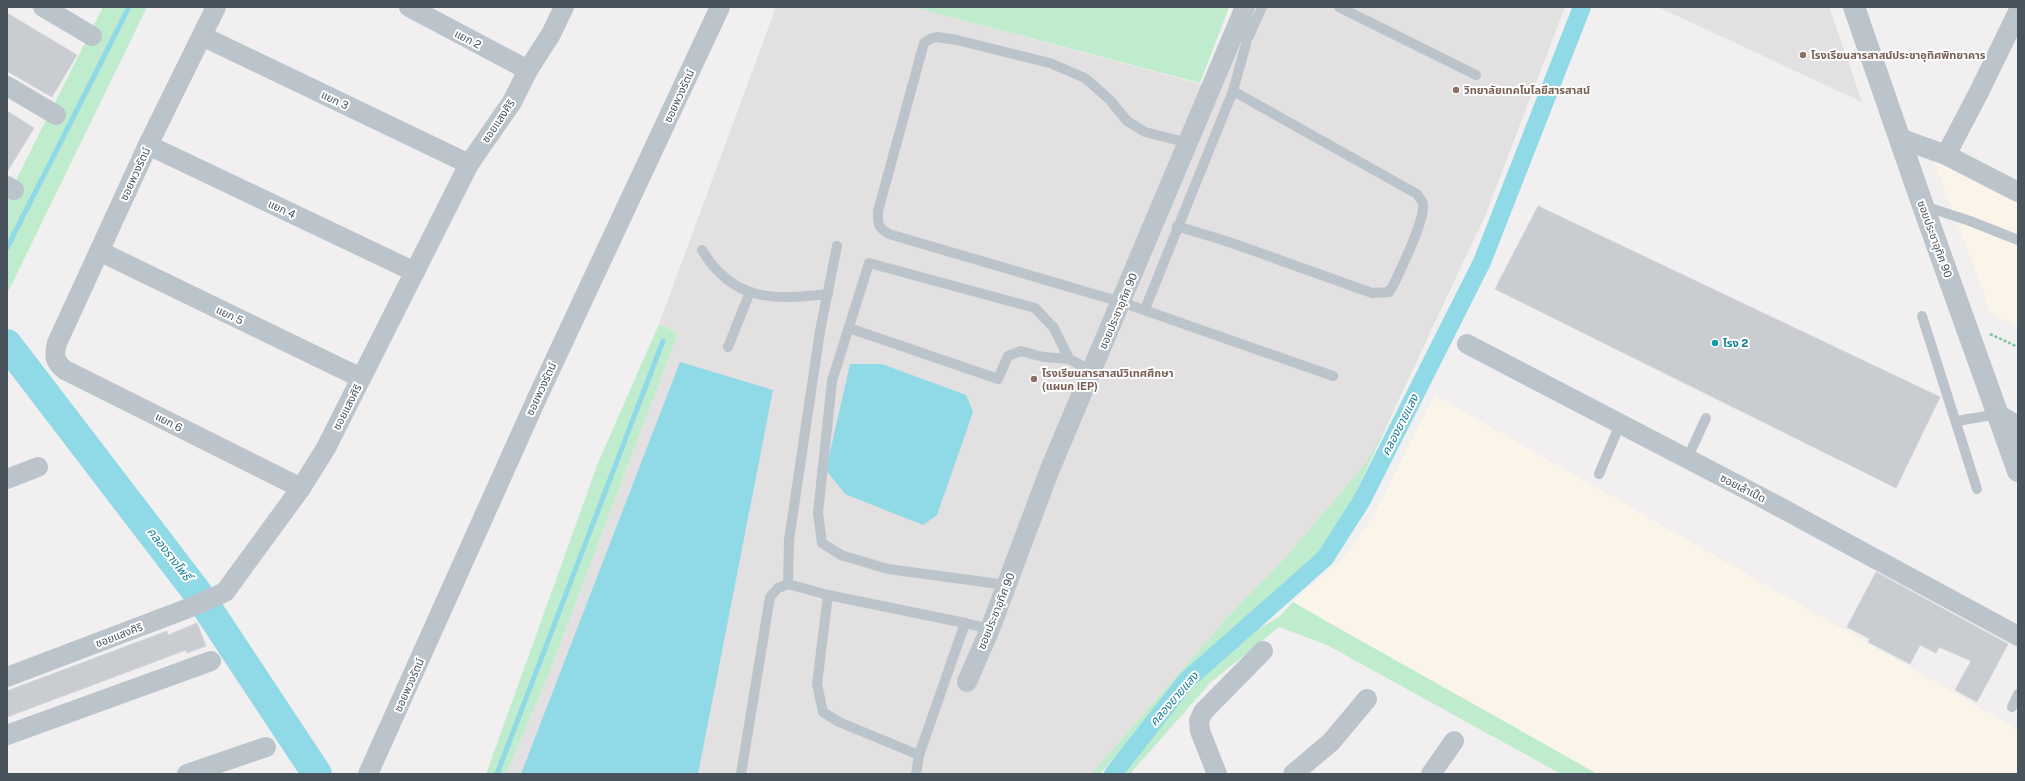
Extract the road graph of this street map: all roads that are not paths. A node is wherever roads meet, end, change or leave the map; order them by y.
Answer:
1 (43, 7) edge
2 (216, 7) edge
3 (409, 7) edge
4 (564, 7) edge
5 (720, 7) edge
6 (1246, 7) edge
7 (1262, 7) edge
8 (1339, 7) edge
9 (1854, 7) edge
10 (2018, 12) edge
11 (92, 36) dead end
12 (202, 36) junction
13 (1246, 44) junction
14 (528, 70) junction
15 (1476, 75) dead end
16 (7, 86) edge
17 (1233, 91) junction
18 (56, 115) dead end
19 (1899, 138) junction
20 (1188, 143) junction
21 (148, 145) junction
22 (1946, 155) junction
23 (469, 164) junction
24 (2018, 192) edge
25 (1922, 206) junction
26 (1178, 226) junction
27 (2018, 240) edge
28 (837, 246) dead end
29 (702, 250) dead end
30 (99, 252) junction
31 (415, 272) junction
32 (750, 292) junction
33 (828, 294) junction
34 (1121, 302) junction
35 (1145, 310) junction
36 (1922, 316) dead end
37 (849, 328) junction
38 (57, 342) joint
39 (1467, 344) dead end
40 (728, 347) dead end
41 (1069, 359) junction
42 (1092, 371) junction
43 (1333, 376) dead end
44 (361, 378) junction
45 (1998, 414) junction
46 (1706, 418) dead end
47 (1957, 421) junction
48 (1620, 424) junction
49 (2018, 426) edge
50 (1687, 459) junction
51 (38, 467) dead end
52 (2018, 471) edge
53 (1599, 474) dead end
54 (7, 479) edge
55 (301, 488) junction
56 (1977, 489) dead end
57 (788, 584) junction
58 (1006, 585) junction
59 (828, 595) junction
60 (965, 623) junction
61 (990, 629) junction
62 (2018, 636) edge
63 (1264, 651) dead end
64 (211, 661) dead end
65 (7, 677) edge
66 (967, 682) dead end
67 (2018, 694) edge
68 (1367, 698) dead end
69 (2012, 707) dead end
70 (7, 734) edge
71 (1454, 741) dead end
72 (266, 747) dead end
73 (919, 755) junction
74 (187, 774) edge
75 (368, 774) edge
76 (741, 774) edge
77 (916, 774) edge
78 (1217, 774) edge
79 (1292, 774) edge
80 (1431, 774) edge

1 - 11 street
2 - 12 street, ซอยพวงรัตน์
3 - 14 street, แยก 2
4 - 14 street, ซอยแสงศิริ
5 - 75 street, ซอยพวงรัตน์
6 - 13 lane
6 - 20 street, ซอยประชาอุทิศ 90
7 - 13 lane
8 - 15 lane
9 - 19 street, ซอยประชาอุทิศ 90
10 - 22 street
12 - 21 street, ซอยพวงรัตน์
12 - 23 street, แยก 3
13 - 17 lane
14 - 23 street, ซอยแสงศิริ
16 - 18 street
17 - 26 lane
17 - 26 lane
19 - 22 street
19 - 25 street, ซอยประชาอุทิศ 90
20 - 34 street, ซอยประชาอุทิศ 90
20 - 34 lane
21 - 30 street, ซอยพวงรัตน์
21 - 31 street, แยก 4
22 - 24 street
23 - 31 street, ซอยแสงศิริ
25 - 27 lane
25 - 45 street, ซอยประชาอุทิศ 90
26 - 35 lane
28 - 33 lane
29 - 32 lane
30 - 38 street, ซอยพวงรัตน์
30 - 44 street, แยก 5
31 - 44 street, ซอยแสงศิริ
32 - 33 lane
32 - 40 lane
33 - 57 lane
34 - 35 lane
34 - 42 street, ซอยประชาอุทิศ 90
35 - 43 lane
36 - 47 lane
37 - 41 lane
37 - 41 lane
37 - 58 lane
38 - 55 street, แยก 6
39 - 48 street, ซอยเล้าเป็ด
41 - 42 lane
42 - 58 street, ซอยประชาอุทิศ 90
44 - 55 street, ซอยแสงศิริ
45 - 47 lane
45 - 49 street
45 - 52 street, ซอยประชาอุทิศ 90
46 - 50 lane
47 - 56 lane
48 - 50 street, ซอยเล้าเป็ด
48 - 53 lane
50 - 62 street, ซอยเล้าเป็ด
51 - 54 street
55 - 65 street, ซอยแสงศิริ
57 - 59 lane
57 - 76 lane
58 - 61 street, ซอยประชาอุทิศ 90
59 - 60 lane
59 - 73 lane
60 - 61 lane
60 - 73 lane
61 - 66 street, ซอยประชาอุทิศ 90
63 - 78 street
64 - 70 street
67 - 69 lane
68 - 79 street
71 - 80 street
72 - 74 street
73 - 77 lane

